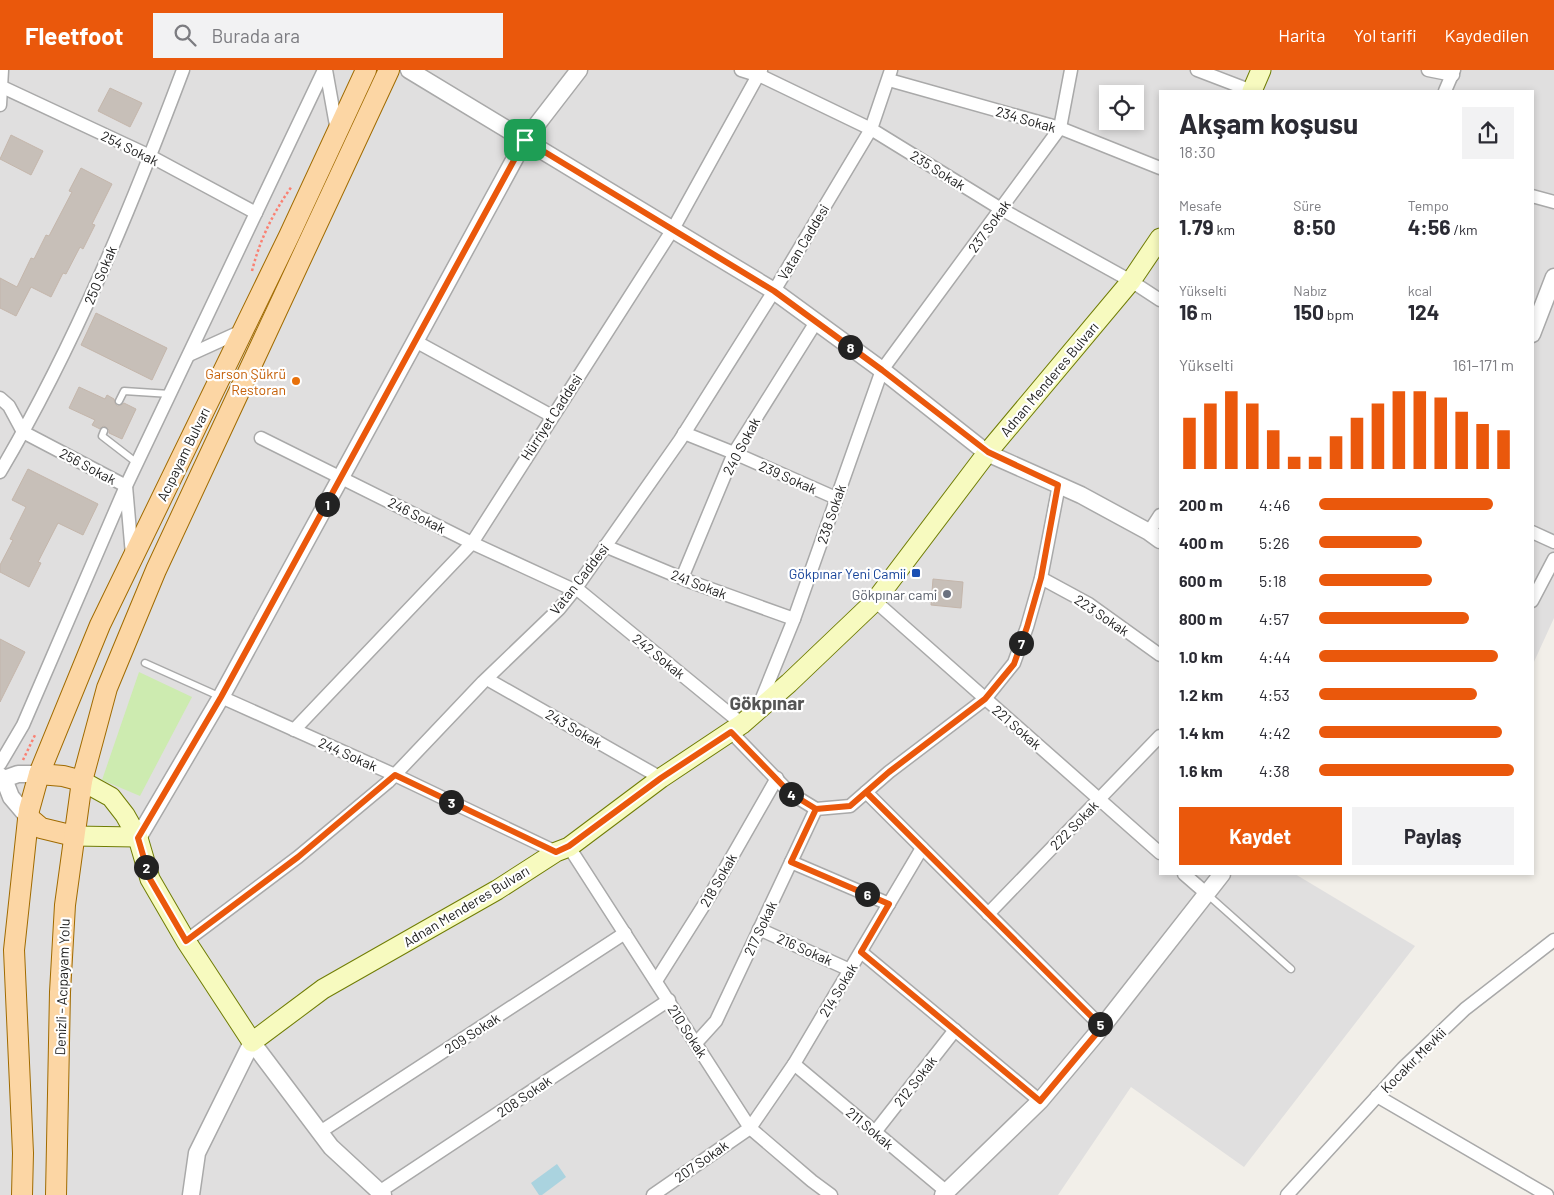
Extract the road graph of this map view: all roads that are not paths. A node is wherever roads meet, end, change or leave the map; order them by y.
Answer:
1 (2, 70) edge
2 (183, 70) edge
3 (325, 70) edge
4 (366, 70) edge
5 (389, 70) edge
6 (408, 70) edge
7 (579, 70) edge
8 (741, 70) edge
9 (1071, 70) edge
10 (1197, 70) edge
11 (1428, 70) edge
12 (1261, 71) edge
13 (1454, 72) edge
14 (760, 73) edge
15 (890, 75) edge
16 (1, 86) edge
17 (1249, 90) edge
18 (1252, 90) edge
19 (1446, 90) edge
20 (0, 105) edge
21 (1060, 128) junction
22 (872, 129) junction
23 (337, 131) junction
24 (525, 140) junction
25 (150, 156) junction
26 (1159, 168) edge
27 (1534, 197) edge
28 (1554, 202) edge
29 (1001, 209) junction
30 (256, 213) junction
31 (672, 229) junction
32 (1159, 239) edge
33 (1554, 278) edge
34 (1131, 280) junction
35 (774, 291) junction
36 (1159, 299) edge
37 (816, 322) junction
38 (1534, 329) edge
39 (244, 330) junction
40 (416, 341) junction
41 (189, 355) junction
42 (882, 370) junction
43 (170, 394) junction
44 (0, 398) edge
45 (119, 401) dead end
46 (552, 416) junction
47 (104, 431) dead end
48 (24, 432) junction
49 (684, 433) junction
50 (261, 438) dead end
51 (988, 452) junction
52 (734, 453) junction
53 (137, 463) junction
54 (0, 472) edge
55 (341, 477) junction
56 (1058, 485) junction
57 (126, 486) junction
58 (836, 498) junction
59 (1159, 518) edge
60 (1534, 533) edge
61 (1154, 536) edge
62 (1554, 542) edge
63 (472, 543) junction
64 (605, 546) junction
65 (132, 558) junction
66 (1554, 559) edge
67 (682, 578) junction
68 (1041, 578) junction
69 (575, 589) junction
70 (1534, 598) edge
71 (875, 601) junction
72 (794, 619) junction
73 (1159, 654) edge
74 (145, 663) dead end
75 (487, 679) junction
76 (221, 697) junction
77 (985, 699) junction
78 (743, 723) junction
79 (294, 730) junction
80 (1159, 737) edge
81 (1, 773) edge
82 (39, 774) junction
83 (395, 775) junction
84 (661, 778) junction
85 (777, 778) junction
86 (82, 781) junction
87 (866, 792) junction
88 (1100, 800) junction
89 (816, 809) junction
90 (28, 817) junction
91 (74, 836) junction
92 (137, 838) junction
93 (922, 848) junction
94 (562, 849) junction
95 (1159, 852) edge
96 (791, 862) junction
97 (1185, 875) edge
98 (1221, 875) edge
99 (1207, 894) junction
100 (889, 904) junction
101 (988, 914) junction
102 (759, 929) junction
103 (625, 933) junction
104 (1554, 940) edge
105 (186, 941) junction
106 (861, 952) junction
107 (1291, 969) dead end
108 (850, 970) junction
109 (656, 981) junction
110 (669, 1000) junction
111 (1102, 1027) junction
112 (955, 1030) junction
113 (252, 1042) junction
114 (696, 1043) junction
115 (794, 1064) junction
116 (1377, 1096) junction
117 (1040, 1101) junction
118 (750, 1128) junction
119 (320, 1132) junction
120 (875, 1132) junction
121 (945, 1193) edge
122 (380, 1194) edge
123 (659, 1194) edge
124 (22, 1195) edge
125 (56, 1195) edge
126 (191, 1195) edge
127 (831, 1195) edge
128 (1287, 1195) edge
129 (1547, 1195) edge

1 - 16 street
2 - 25 street, 250 Sokak
3 - 23 street
3 - 30 street
4 - 23 main road, Acıpayam Bulvarı
5 - 86 main road, Acıpayam Bulvarı
6 - 24 street
7 - 24 street
8 - 14 street, 235 Sokak
9 - 21 street, 237 Sokak
10 - 17 street
11 - 13 street
12 - 18 main road
13 - 19 street
14 - 22 street, 235 Sokak
14 - 31 street, Hürriyet Caddesi
15 - 21 street, 234 Sokak
15 - 22 street, Vatan Caddesi
16 - 20 street
16 - 25 street, 254 Sokak
21 - 26 street, 234 Sokak
21 - 29 street, 237 Sokak
22 - 29 street, 235 Sokak
22 - 35 street, Vatan Caddesi
23 - 39 main road, Acıpayam Bulvarı
24 - 31 street
24 - 40 street
25 - 30 street, 254 Sokak
25 - 48 street, 250 Sokak
27 - 28 street
29 - 34 street, 235 Sokak
29 - 42 street, 237 Sokak
30 - 41 street
31 - 35 street
31 - 46 street, Hürriyet Caddesi
32 - 34 main road, Adnan Menderes Bulvarı
33 - 38 street
34 - 36 street, 235 Sokak
34 - 51 main road, Adnan Menderes Bulvarı
35 - 37 street
35 - 49 street, Vatan Caddesi
37 - 42 street
37 - 52 street, 240 Sokak
39 - 41 street
39 - 65 main road, Acıpayam Bulvarı
40 - 46 street
40 - 55 street
41 - 43 street
42 - 51 street
42 - 58 street, 238 Sokak
43 - 45 lane
43 - 53 street
44 - 48 street
46 - 63 street, Hürriyet Caddesi
47 - 53 lane
48 - 54 street, 250 Sokak
48 - 57 street, 256 Sokak
49 - 52 street, 239 Sokak
49 - 64 street, Vatan Caddesi
50 - 55 street, 246 Sokak
51 - 56 street
51 - 71 main road, Adnan Menderes Bulvarı
52 - 58 street, 239 Sokak
52 - 67 street, 240 Sokak
53 - 57 street
55 - 63 street, 246 Sokak
55 - 76 street
56 - 61 street
56 - 68 street
57 - 65 street, 256 Sokak
57 - 81 street
58 - 72 street, 238 Sokak
59 - 61 street
60 - 62 street
63 - 69 street, 246 Sokak
63 - 79 street, Hürriyet Caddesi
64 - 67 street, 241 Sokak
64 - 69 street, Vatan Caddesi
65 - 82 main road, Acıpayam Bulvarı
66 - 70 street
67 - 72 street, 241 Sokak
68 - 73 street, 223 Sokak
68 - 77 street
69 - 75 street, Vatan Caddesi
69 - 78 street, 242 Sokak
71 - 77 street, 221 Sokak
71 - 78 main road, Adnan Menderes Bulvarı
72 - 78 street, 238 Sokak
74 - 76 lane
75 - 83 street, Vatan Caddesi
75 - 84 street, 243 Sokak
76 - 79 street, 244 Sokak
76 - 92 street
77 - 87 street
77 - 88 street, 221 Sokak
78 - 84 main road, Adnan Menderes Bulvarı
78 - 85 street, 242 Sokak
79 - 83 street, 244 Sokak
80 - 88 street, 222 Sokak
81 - 82 street
81 - 90 street
82 - 86 main road
82 - 90 main road, Acıpayam Bulvarı
83 - 94 street, 244 Sokak
83 - 105 street, Vatan Caddesi
84 - 94 main road, Adnan Menderes Bulvarı
85 - 89 street, 242 Sokak
85 - 109 street, 218 Sokak
86 - 91 main road, Denizli - Acıpayam Yolu
86 - 92 main road
87 - 89 street
87 - 93 street
88 - 95 street, 221 Sokak
88 - 101 street, 222 Sokak
89 - 96 street, 217 Sokak
90 - 91 main road
90 - 124 main road
91 - 92 main road
91 - 125 main road, Denizli - Acıpayam Yolu
92 - 105 main road
93 - 100 street, 214 Sokak
93 - 101 street
94 - 103 street, 210 Sokak
94 - 113 main road, Adnan Menderes Bulvarı
96 - 100 street
96 - 102 street, 217 Sokak
97 - 99 street
98 - 99 street
99 - 107 lane
99 - 111 street
100 - 106 street, 214 Sokak
101 - 111 street
102 - 108 street, 216 Sokak
102 - 114 street, 217 Sokak
103 - 109 street, 210 Sokak
103 - 119 street, 209 Sokak
104 - 116 street, Kocakır Mevkii
105 - 113 main road
106 - 108 street, 214 Sokak
106 - 112 street
108 - 115 street, 214 Sokak
109 - 110 street, 210 Sokak
110 - 114 street, 210 Sokak
110 - 122 street, 208 Sokak
111 - 117 street
112 - 117 street
112 - 120 street, 212 Sokak
113 - 119 street
113 - 126 street
114 - 118 street, 210 Sokak
115 - 118 street, 214 Sokak
115 - 120 street, 211 Sokak
116 - 128 street, Kocakır Mevkii
116 - 129 street
117 - 121 street
118 - 123 street, 207 Sokak
118 - 127 street, 210 Sokak
119 - 122 street
120 - 121 street, 211 Sokak

